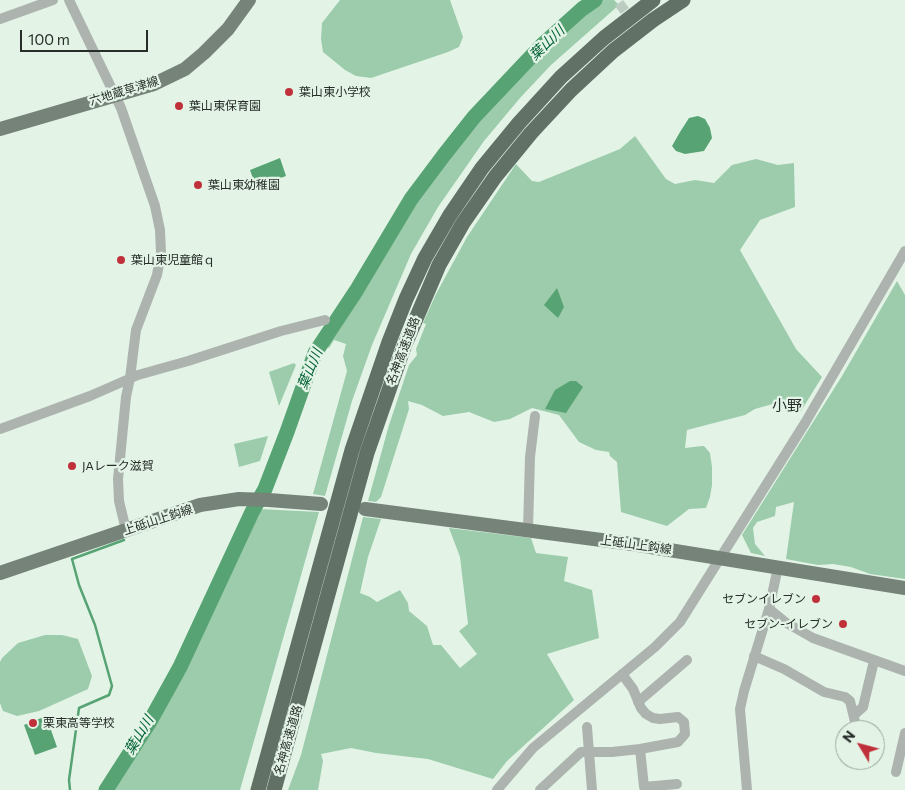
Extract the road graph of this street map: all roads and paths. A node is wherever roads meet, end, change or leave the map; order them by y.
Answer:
1 (53, 0) edge
2 (69, 0) edge
3 (249, 0) edge
4 (653, 0) edge
5 (683, 0) edge
6 (0, 19) edge
7 (116, 94) junction
8 (0, 129) edge
9 (905, 250) edge
10 (325, 320) dead end
11 (130, 378) junction
12 (536, 416) dead end
13 (0, 429) edge
14 (321, 504) dead end
15 (365, 510) dead end
16 (126, 530) junction
17 (528, 530) junction
18 (720, 558) junction
19 (338, 562) junction
20 (778, 567) junction
21 (0, 573) edge
22 (905, 588) edge
23 (769, 608) junction
24 (754, 656) junction
25 (687, 660) dead end
26 (874, 661) junction
27 (905, 672) edge
28 (622, 674) junction
29 (638, 702) junction
30 (854, 716) junction
31 (855, 720) edge
32 (587, 727) dead end
33 (905, 733) edge
34 (640, 749) junction
35 (589, 751) junction
36 (896, 772) dead end
37 (677, 784) dead end
38 (258, 790) edge
39 (274, 790) edge
40 (282, 790) edge
41 (497, 790) edge
42 (540, 790) edge
43 (592, 790) edge
44 (747, 790) edge

1 - 6 street
2 - 7 street
3 - 7 main road, 六地蔵草津線
4 - 38 highway, 名神高速道路
5 - 19 highway, 名神高速道路
7 - 8 main road, 六地蔵草津線
7 - 11 street
9 - 18 street
10 - 11 street
11 - 13 street
11 - 16 street
12 - 17 street
14 - 16 main road, 上砥山上鈎線
15 - 17 main road, 上砥山上鈎線
16 - 21 main road, 上砥山上鈎線
17 - 18 main road, 上砥山上鈎線
18 - 20 main road, 上砥山上鈎線
18 - 28 street
19 - 39 highway, 名神高速道路
19 - 40 highway
20 - 22 main road, 上砥山上鈎線
20 - 23 street
23 - 24 street
23 - 26 street
24 - 30 street
24 - 44 street
25 - 29 street
26 - 27 street
26 - 30 street
28 - 29 street
28 - 41 street
29 - 34 street
30 - 31 street
32 - 35 street
33 - 36 street
34 - 35 street
34 - 37 street
35 - 42 street
35 - 43 street

